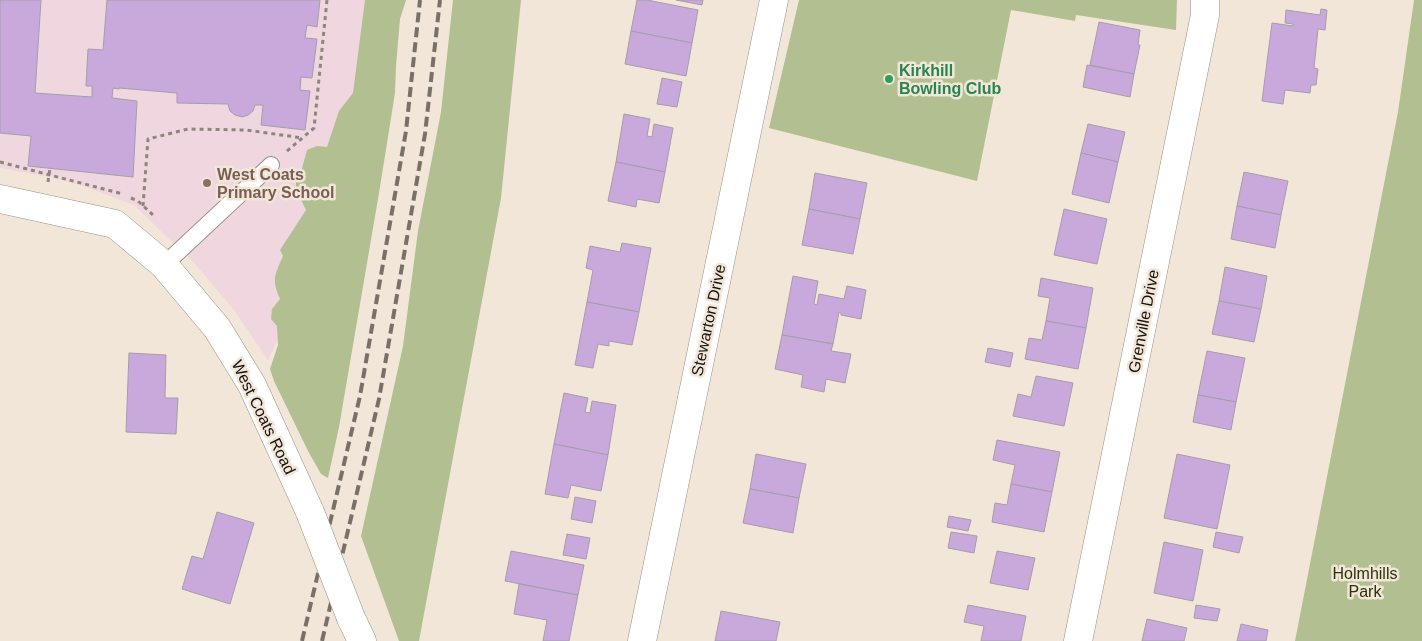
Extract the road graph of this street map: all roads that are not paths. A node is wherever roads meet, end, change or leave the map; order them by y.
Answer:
1 (774, 0) edge
2 (1205, 0) edge
3 (271, 165) road end
4 (0, 199) edge
5 (164, 265) junction
6 (357, 629) edge
7 (642, 641) edge
8 (1078, 641) edge

1 - 7 street, Stewarton Drive
2 - 8 street, Grenville Drive
3 - 5 lane
4 - 5 street, West Coats Road
5 - 6 street, West Coats Road, bridge

